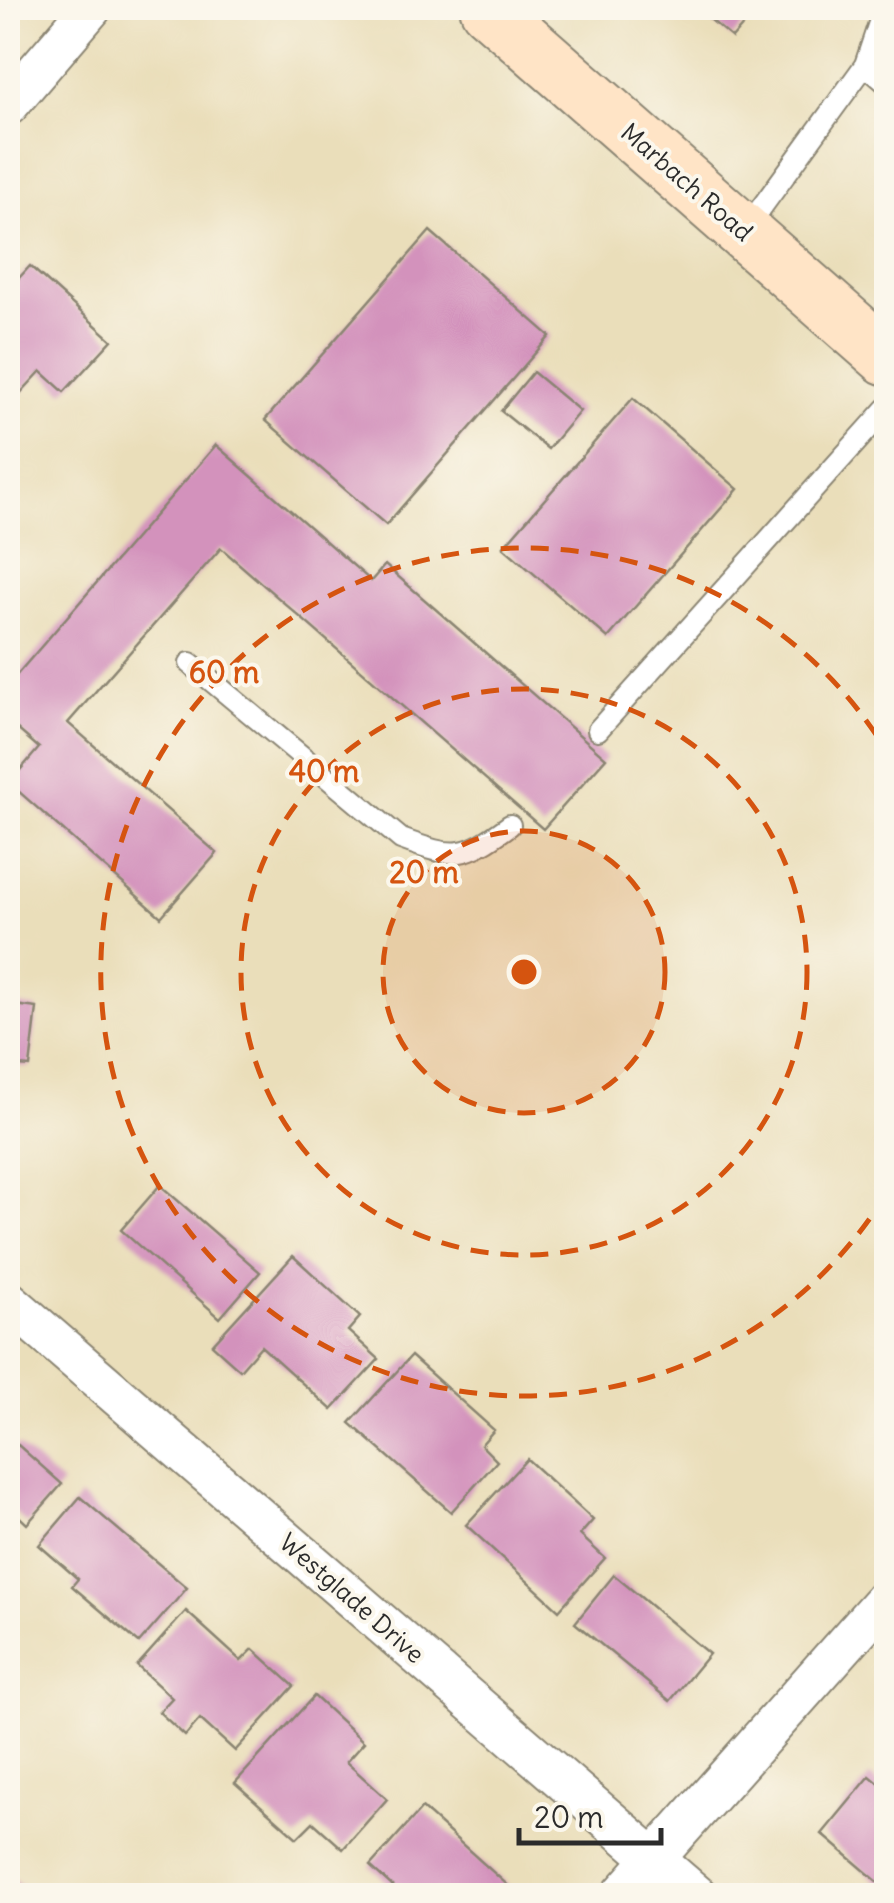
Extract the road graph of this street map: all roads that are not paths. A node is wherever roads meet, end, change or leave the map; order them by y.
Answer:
1 (91, 8) edge
2 (488, 8) edge
3 (884, 8) edge
4 (866, 65) junction
5 (886, 84) edge
6 (8, 105) edge
7 (744, 232) junction
8 (886, 357) edge
9 (886, 409) edge
10 (190, 662) dead end
11 (598, 730) dead end
12 (510, 824) dead end
13 (8, 1300) edge
14 (886, 1598) edge
15 (654, 1858) junction
16 (621, 1896) edge
17 (697, 1896) edge

1 - 6 street
2 - 7 main road, Marbach Road
3 - 4 lane
4 - 5 lane
4 - 7 lane
7 - 8 main road, Marbach Road
9 - 11 lane
10 - 12 lane
13 - 15 street, Westglade Drive
14 - 15 street
15 - 16 street
15 - 17 street, Westglade Drive

